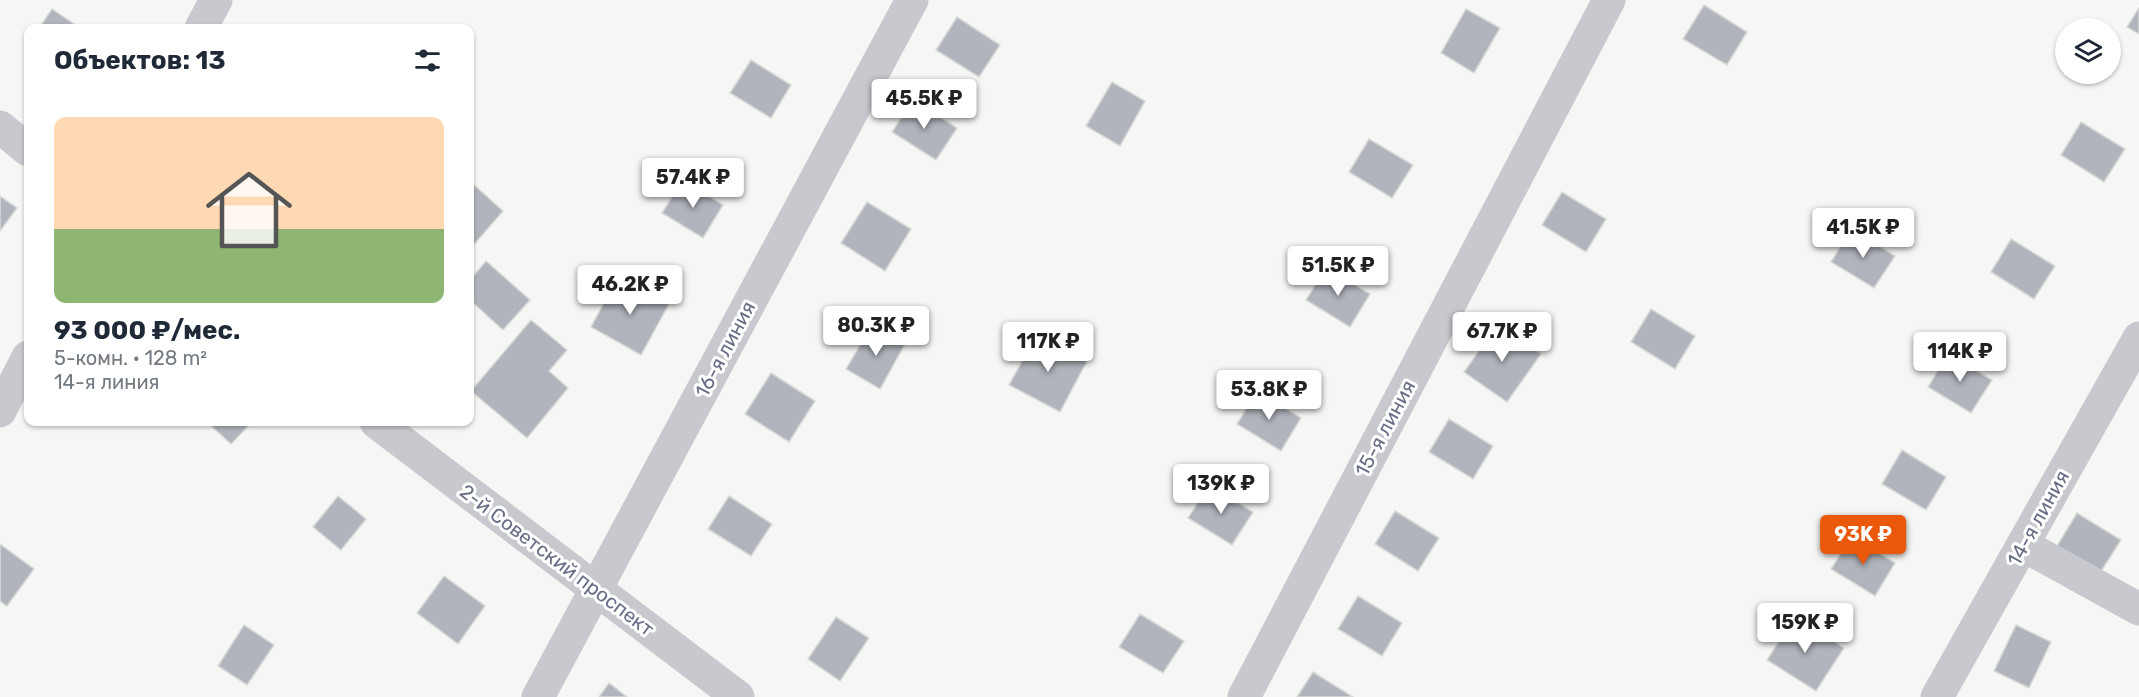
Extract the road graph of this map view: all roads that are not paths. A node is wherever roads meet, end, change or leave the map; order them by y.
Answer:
1 (216, 0) edge
2 (912, 0) edge
3 (1609, 0) edge
4 (203, 24) edge
5 (0, 127) edge
6 (24, 147) edge
7 (2139, 338) edge
8 (24, 365) edge
9 (0, 411) edge
10 (381, 426) edge
11 (2023, 545) junction
12 (596, 591) junction
13 (2139, 609) edge
14 (538, 697) edge
15 (738, 697) edge
16 (1244, 697) edge
17 (1937, 697) edge

1 - 4 street
2 - 12 street, 16-я линия
3 - 16 street, 15-я линия
5 - 6 street
7 - 11 street, 14-я линия
8 - 9 street
10 - 12 street, 2-й Советский проспект
11 - 13 street
11 - 17 street, 14-я линия
12 - 14 street, 16-я линия
12 - 15 street, 2-й Советский проспект

